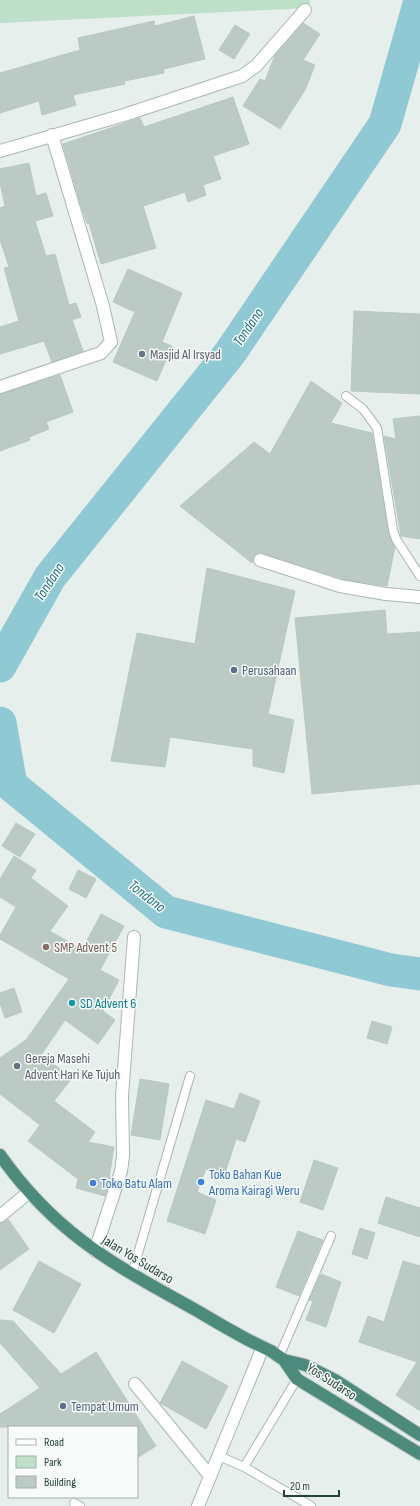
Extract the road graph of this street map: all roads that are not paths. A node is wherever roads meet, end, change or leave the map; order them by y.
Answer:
1 (305, 10) dead end
2 (52, 135) junction
3 (0, 151) edge
4 (0, 386) edge
5 (346, 396) dead end
6 (260, 560) dead end
7 (420, 576) edge
8 (420, 597) edge
9 (134, 937) dead end
10 (190, 1076) dead end
11 (0, 1155) edge
12 (28, 1193) junction
13 (0, 1216) edge
14 (331, 1236) dead end
15 (95, 1251) junction
16 (132, 1274) junction
17 (263, 1347) junction
18 (281, 1358) junction
19 (297, 1379) junction
20 (135, 1384) dead end
21 (420, 1435) edge
22 (420, 1454) edge
23 (219, 1456) junction
24 (244, 1467) junction
25 (210, 1476) junction
26 (198, 1506) edge
27 (311, 1506) edge

1 - 2 street
2 - 3 street
2 - 4 street
5 - 7 lane
6 - 8 street
9 - 15 street
10 - 16 lane
11 - 12 highway, Jalan Yos Sudarso
12 - 13 street
12 - 15 highway, Jalan Yos Sudarso
14 - 18 lane
15 - 16 highway, Jalan Yos Sudarso
16 - 17 highway, Jalan Yos Sudarso
17 - 18 highway, Jalan Yos Sudarso
17 - 23 street
18 - 19 highway, Yos Sudarso
18 - 21 highway, Yos Sudarso
19 - 22 highway, Yos Sudarso
19 - 24 lane
20 - 25 street
23 - 24 lane
23 - 25 street
24 - 27 lane
25 - 26 street

